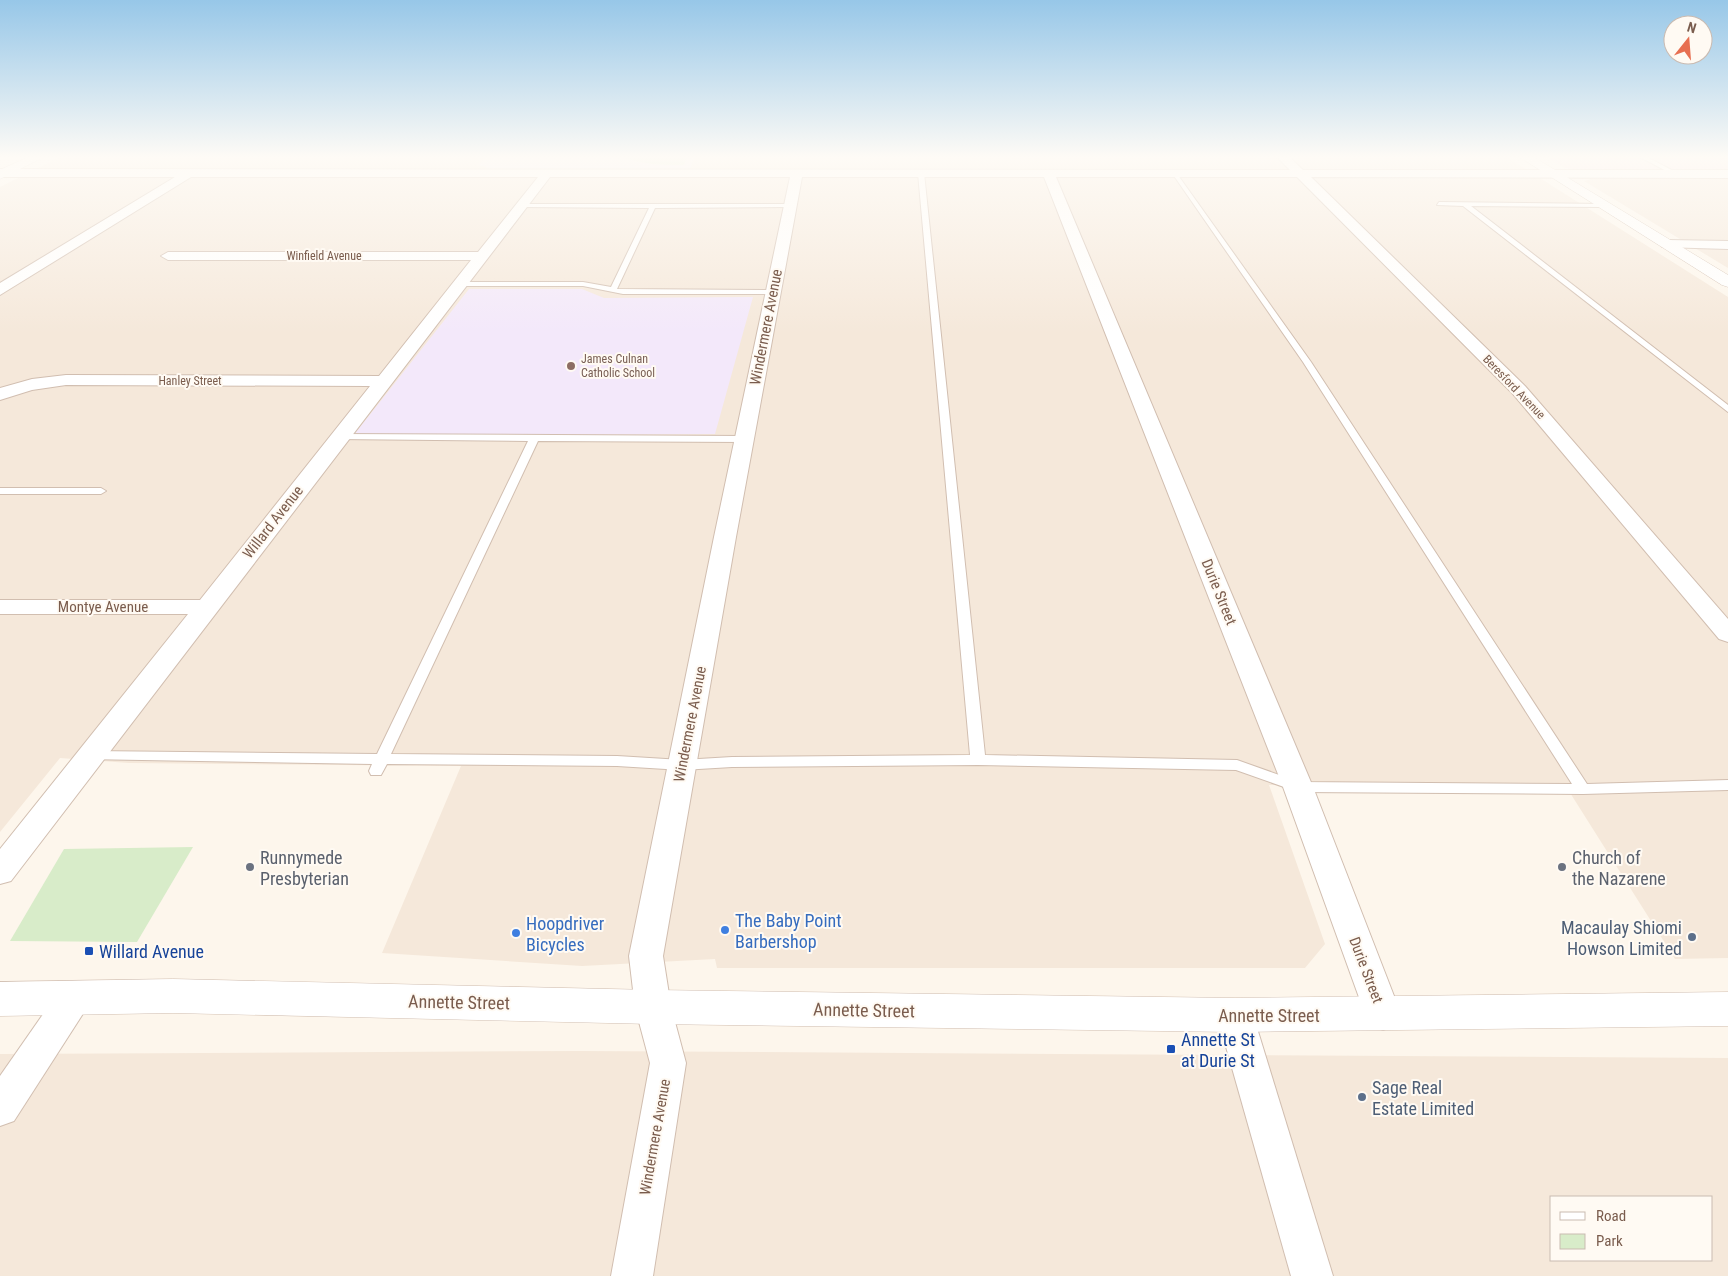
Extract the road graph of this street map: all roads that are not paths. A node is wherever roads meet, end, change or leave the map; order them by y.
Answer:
1 (120, 216) edge
2 (514, 216) edge
3 (649, 216) edge
4 (787, 216) edge
5 (926, 216) edge
6 (1065, 216) edge
7 (1205, 216) edge
8 (1343, 216) edge
9 (1479, 216) edge
10 (1621, 216) edge
11 (1667, 244) junction
12 (1728, 245) edge
13 (168, 256) dead end
14 (480, 256) junction
15 (1728, 282) edge
16 (461, 284) junction
17 (0, 290) edge
18 (613, 290) junction
19 (773, 292) junction
20 (382, 381) junction
21 (0, 395) edge
22 (1728, 409) edge
23 (339, 437) junction
24 (534, 439) junction
25 (744, 439) junction
26 (0, 491) edge
27 (101, 491) dead end
28 (0, 607) edge
29 (207, 607) junction
30 (1728, 634) edge
31 (90, 756) junction
32 (978, 760) junction
33 (682, 765) junction
34 (380, 766) junction
35 (1728, 785) edge
36 (1298, 787) junction
37 (1583, 789) junction
38 (0, 872) edge
39 (74, 998) junction
40 (0, 999) edge
41 (653, 1006) junction
42 (1728, 1009) edge
43 (1383, 1014) junction
44 (1235, 1015) junction
45 (0, 1108) edge
46 (632, 1276) edge
47 (1312, 1276) edge

1 - 17 street
2 - 14 street, Willard Avenue
3 - 18 lane
4 - 19 street, Windermere Avenue
5 - 32 lane
6 - 36 street, Durie Street
7 - 37 lane
8 - 30 street, Beresford Avenue
9 - 22 lane
10 - 11 street
11 - 12 street
11 - 15 street
13 - 14 street, Winfield Avenue
14 - 16 street, Willard Avenue
16 - 18 lane
16 - 20 street, Willard Avenue
18 - 19 lane
19 - 25 street, Windermere Avenue
20 - 21 street, Hanley Street
20 - 23 street, Willard Avenue
23 - 24 lane
23 - 29 street, Willard Avenue
24 - 25 lane
24 - 34 lane
25 - 33 street, Windermere Avenue
26 - 27 lane
28 - 29 street, Montye Avenue
29 - 31 street, Willard Avenue
31 - 34 lane
31 - 38 street, Willard Avenue
32 - 33 lane
32 - 36 lane
33 - 34 lane
33 - 41 street, Windermere Avenue
35 - 37 lane
36 - 37 lane
36 - 43 street, Durie Street
39 - 40 street, Annette Street
39 - 41 street, Annette Street
39 - 45 street
41 - 44 street, Annette Street
41 - 46 street, Windermere Avenue
42 - 43 street, Annette Street
43 - 44 street, Annette Street
44 - 47 street

